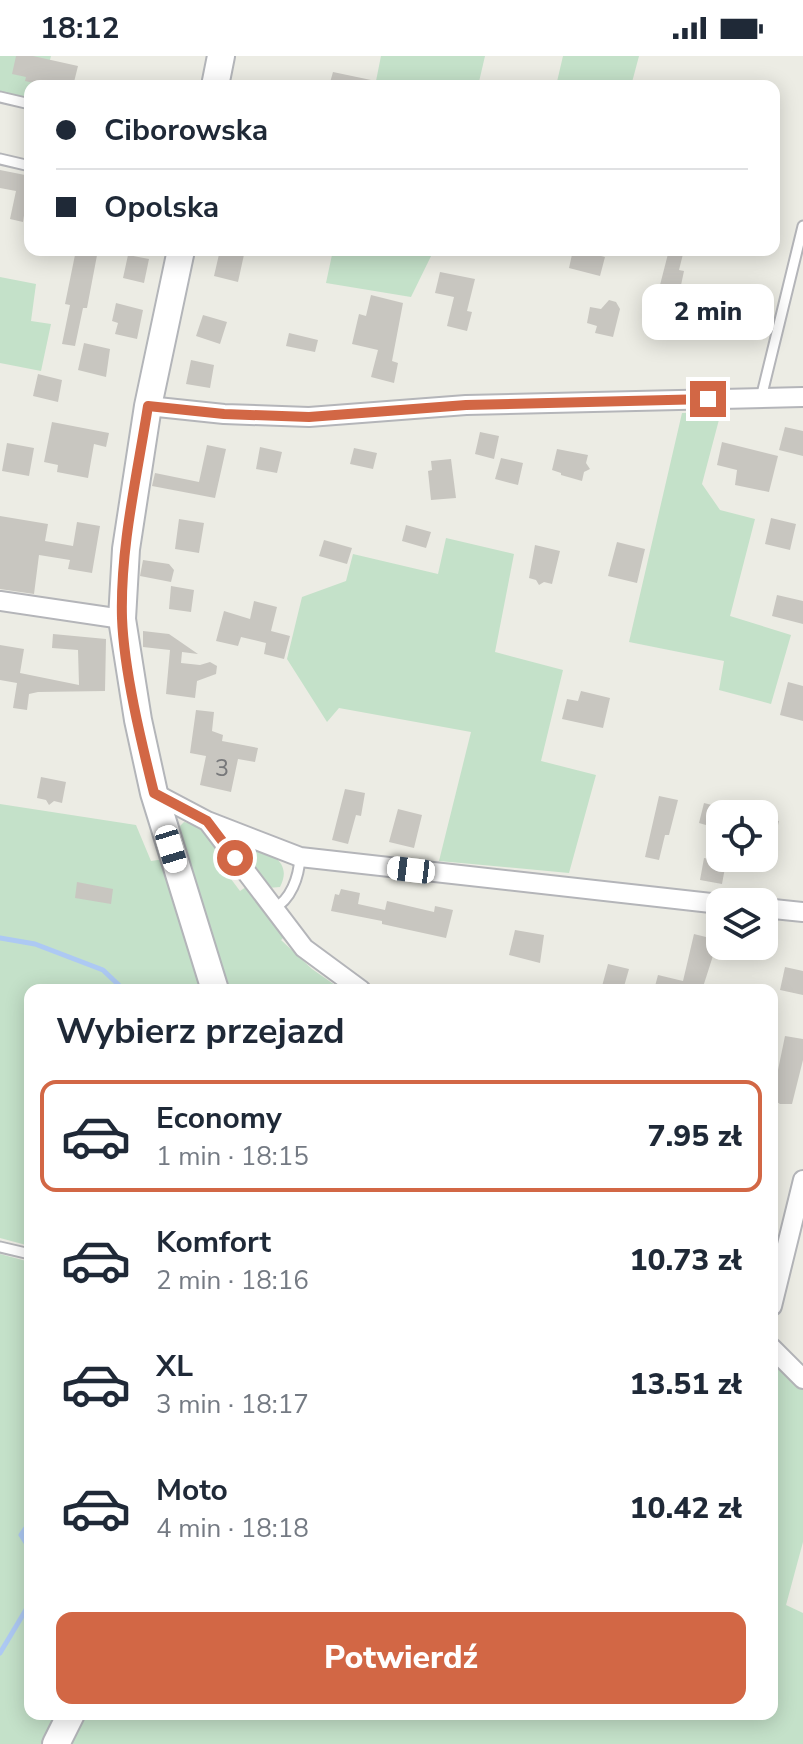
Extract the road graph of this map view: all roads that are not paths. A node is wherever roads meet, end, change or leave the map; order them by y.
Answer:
1 (221, 56) edge
2 (216, 80) edge
3 (0, 97) edge
4 (24, 103) edge
5 (0, 159) edge
6 (24, 165) edge
7 (803, 226) edge
8 (180, 256) edge
9 (803, 397) edge
10 (761, 398) junction
11 (148, 406) junction
12 (0, 601) edge
13 (122, 619) junction
14 (154, 793) junction
15 (207, 821) junction
16 (300, 857) junction
17 (706, 902) edge
18 (273, 909) junction
19 (778, 909) edge
20 (803, 912) edge
21 (213, 984) edge
22 (353, 984) edge
23 (803, 1180) edge
24 (0, 1247) edge
25 (24, 1253) edge
26 (778, 1282) edge
27 (778, 1354) edge
28 (803, 1379) edge
29 (68, 1720) edge
30 (56, 1744) edge

1 - 2 street
3 - 4 lane
5 - 6 lane
7 - 10 lane
8 - 11 street
9 - 10 street
10 - 11 street
11 - 13 street
12 - 13 street
13 - 14 street
14 - 15 street
14 - 21 street
15 - 16 street
15 - 18 street
16 - 17 street
16 - 18 lane
18 - 22 street
19 - 20 street
23 - 26 street
24 - 25 lane
27 - 28 street
29 - 30 street

